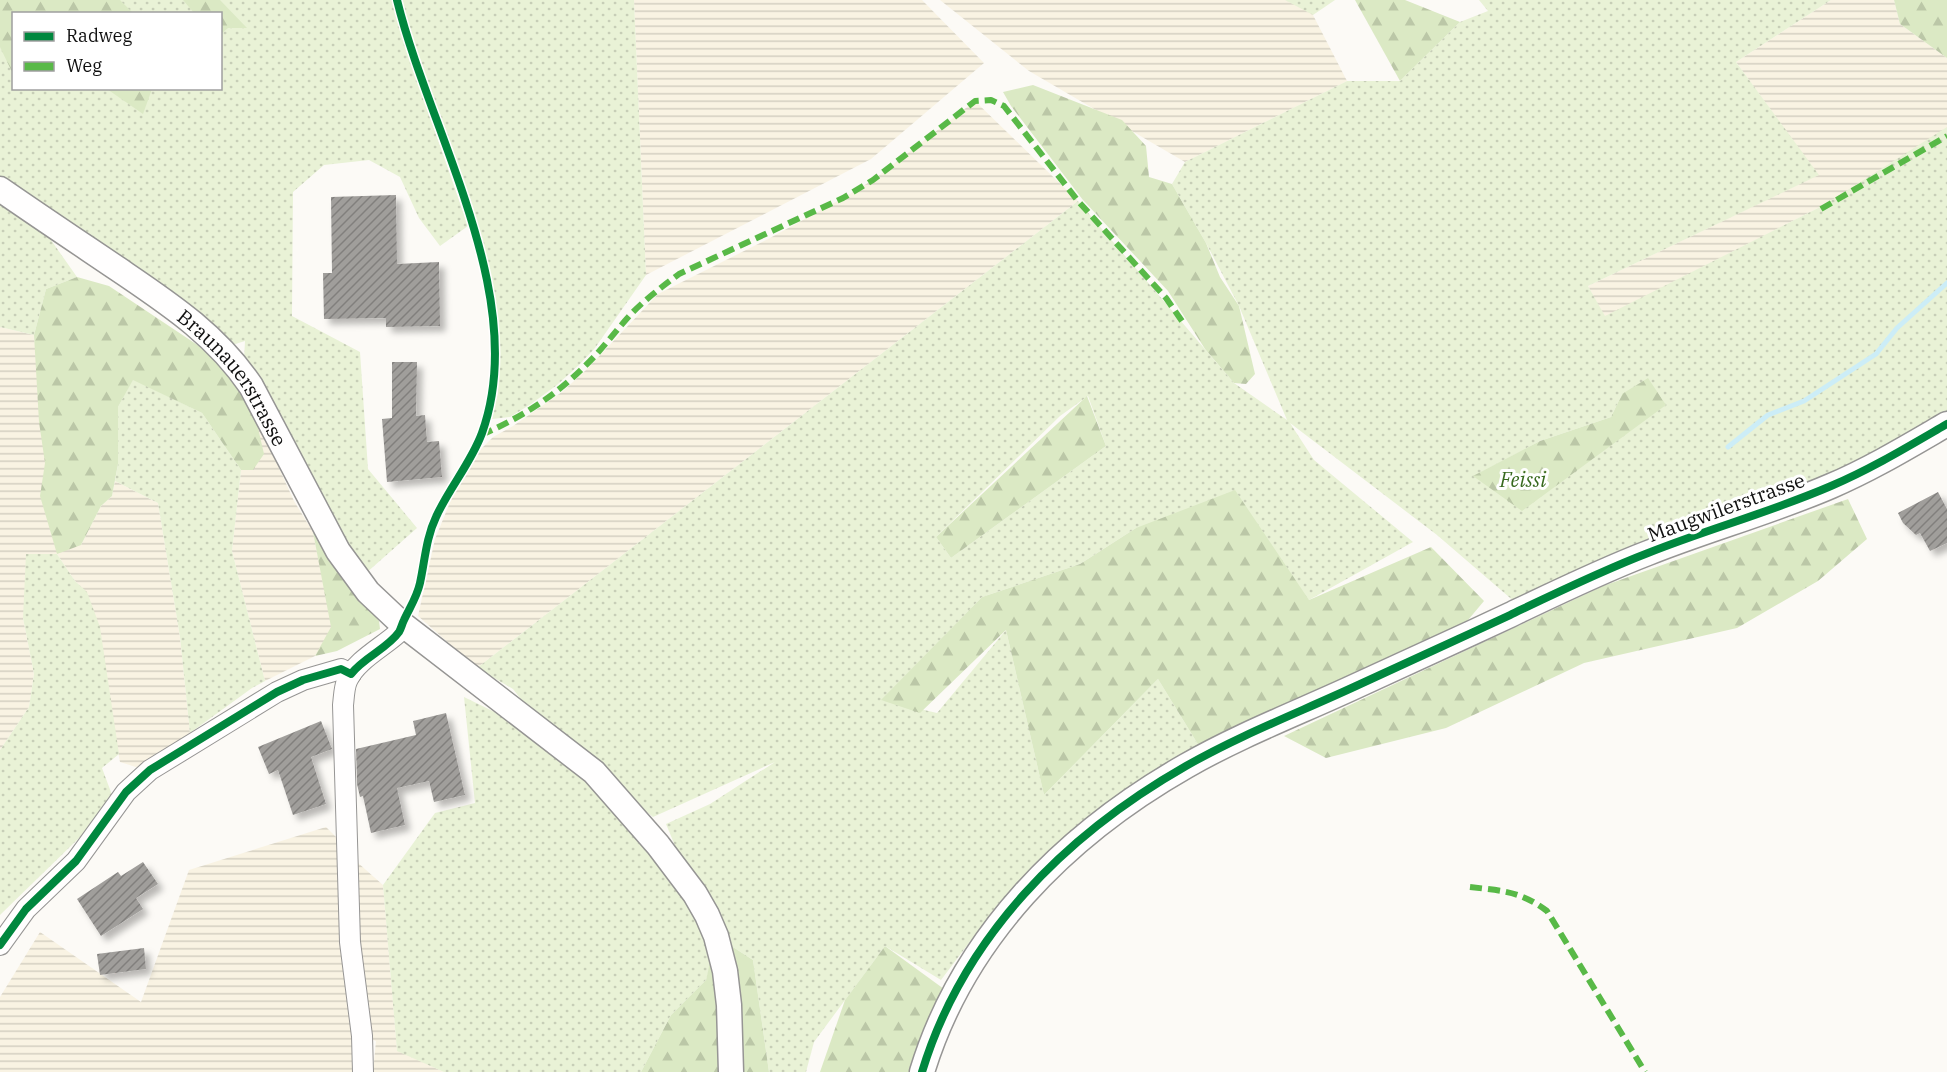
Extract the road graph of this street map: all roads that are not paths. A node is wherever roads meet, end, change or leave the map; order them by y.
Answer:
1 (0, 189) edge
2 (1947, 424) edge
3 (402, 624) junction
4 (351, 674) junction
5 (0, 945) edge
6 (363, 1072) edge
7 (731, 1072) edge
8 (922, 1072) edge

1 - 3 street, Braunauerstrasse
2 - 8 street, Maugwilerstrasse
3 - 4 street
3 - 7 street, Braunauerstrasse
4 - 5 street
4 - 6 street

